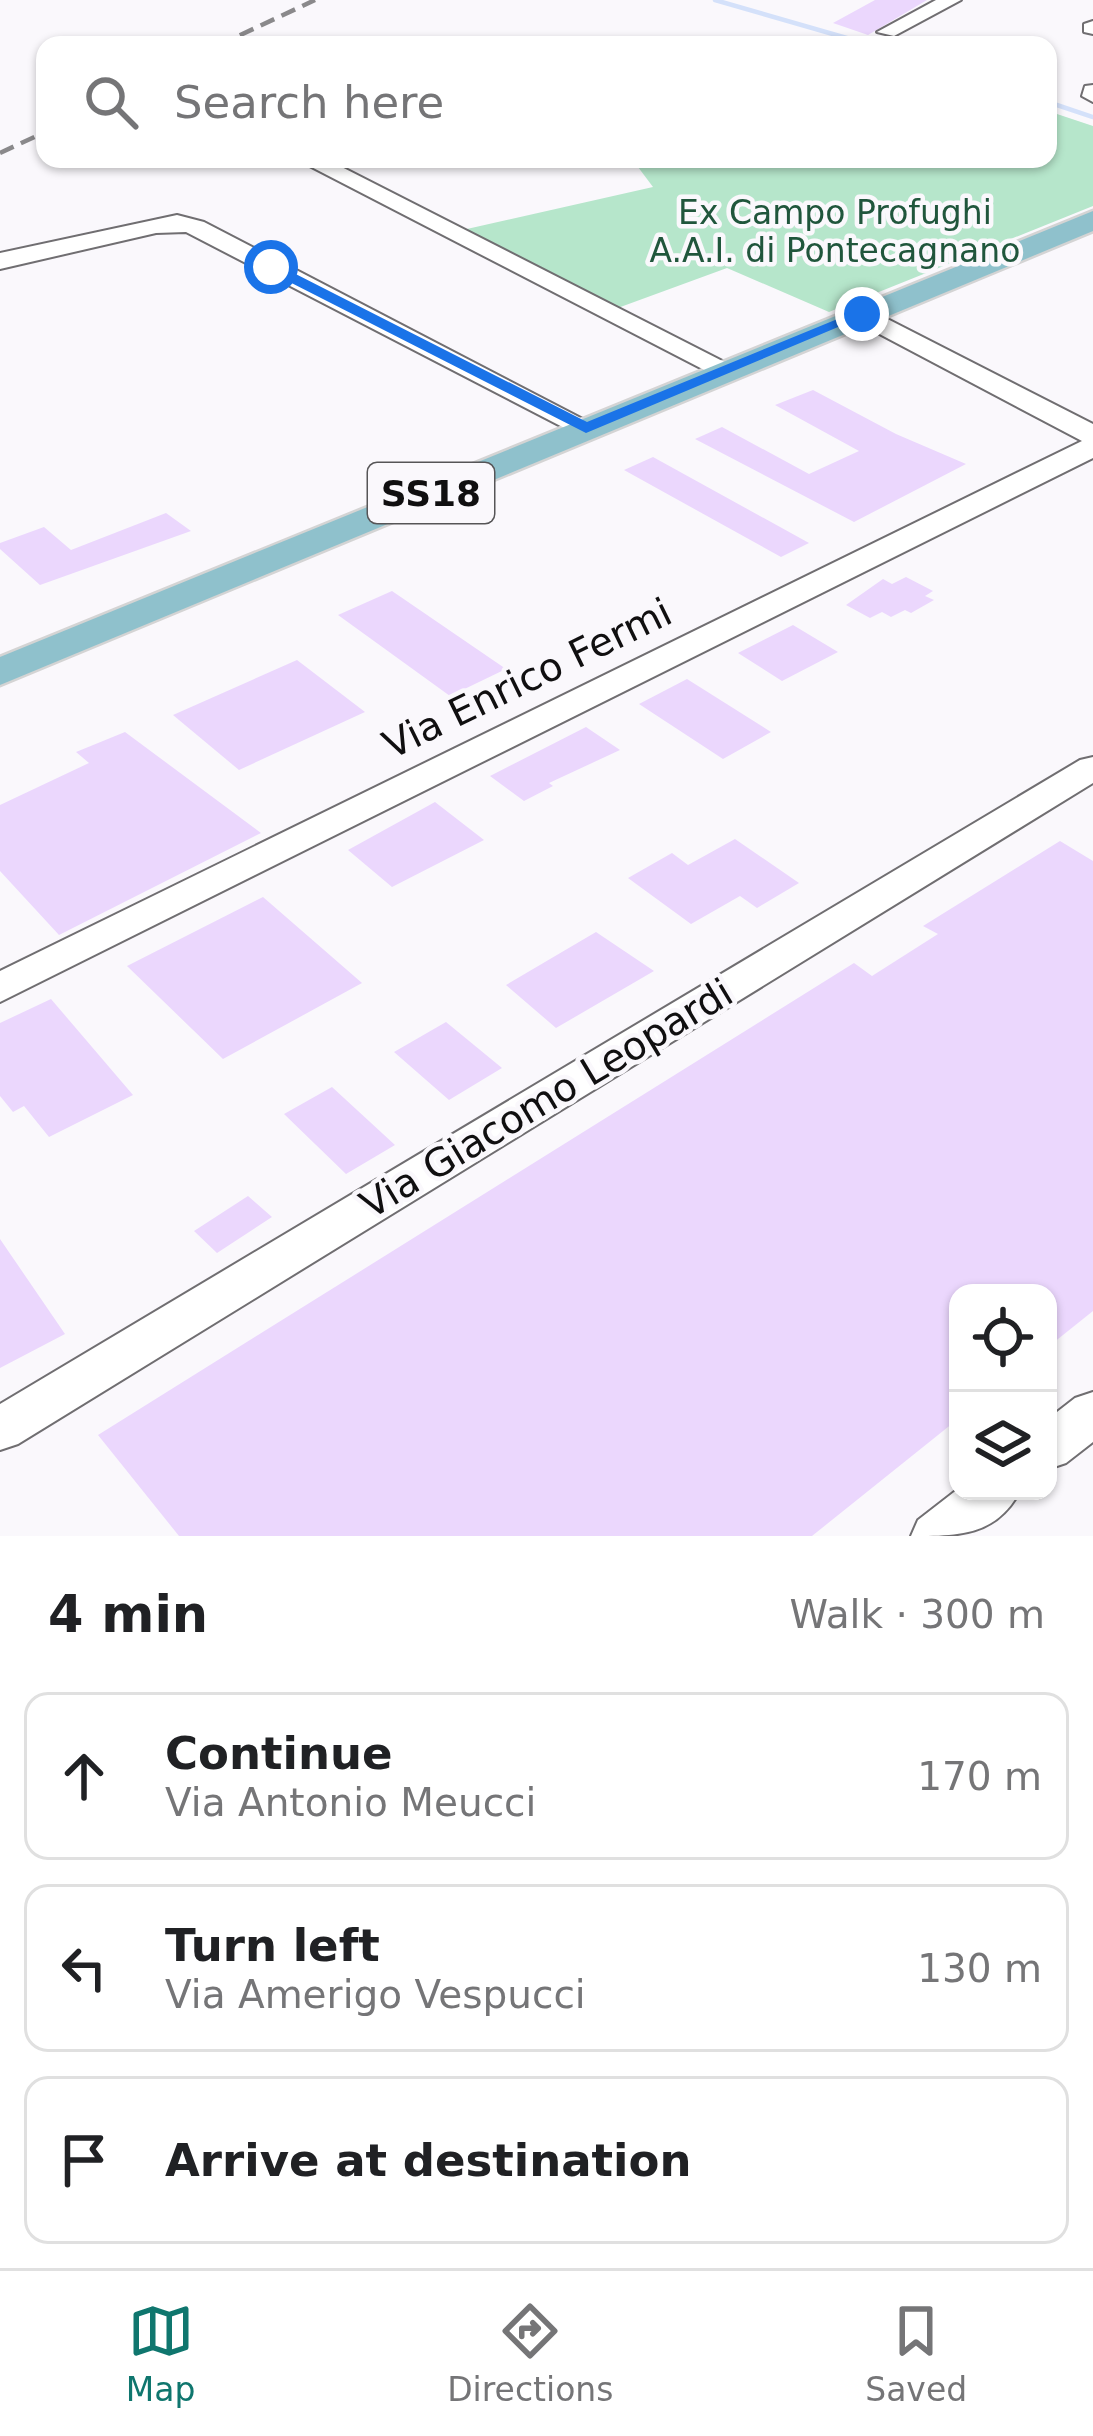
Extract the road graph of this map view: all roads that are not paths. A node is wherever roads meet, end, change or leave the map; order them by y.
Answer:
1 (951, 0) edge
2 (887, 32) dead end
3 (326, 168) edge
4 (1093, 220) edge
5 (0, 261) edge
6 (862, 314) junction
7 (726, 370) junction
8 (586, 428) junction
9 (1093, 435) edge
10 (1093, 447) edge
11 (0, 672) edge
12 (1093, 767) edge
13 (0, 988) edge
14 (1093, 1413) edge
15 (0, 1429) edge
16 (1057, 1441) edge
17 (983, 1500) edge
18 (937, 1536) edge

1 - 2 street
3 - 7 street
4 - 6 main road, SS18
5 - 8 street
6 - 7 main road, SS18
6 - 9 street
7 - 8 main road, SS18
8 - 11 main road, SS18
10 - 13 street, Via Enrico Fermi
12 - 15 street, Via Giacomo Leopardi
14 - 16 street
17 - 18 street

